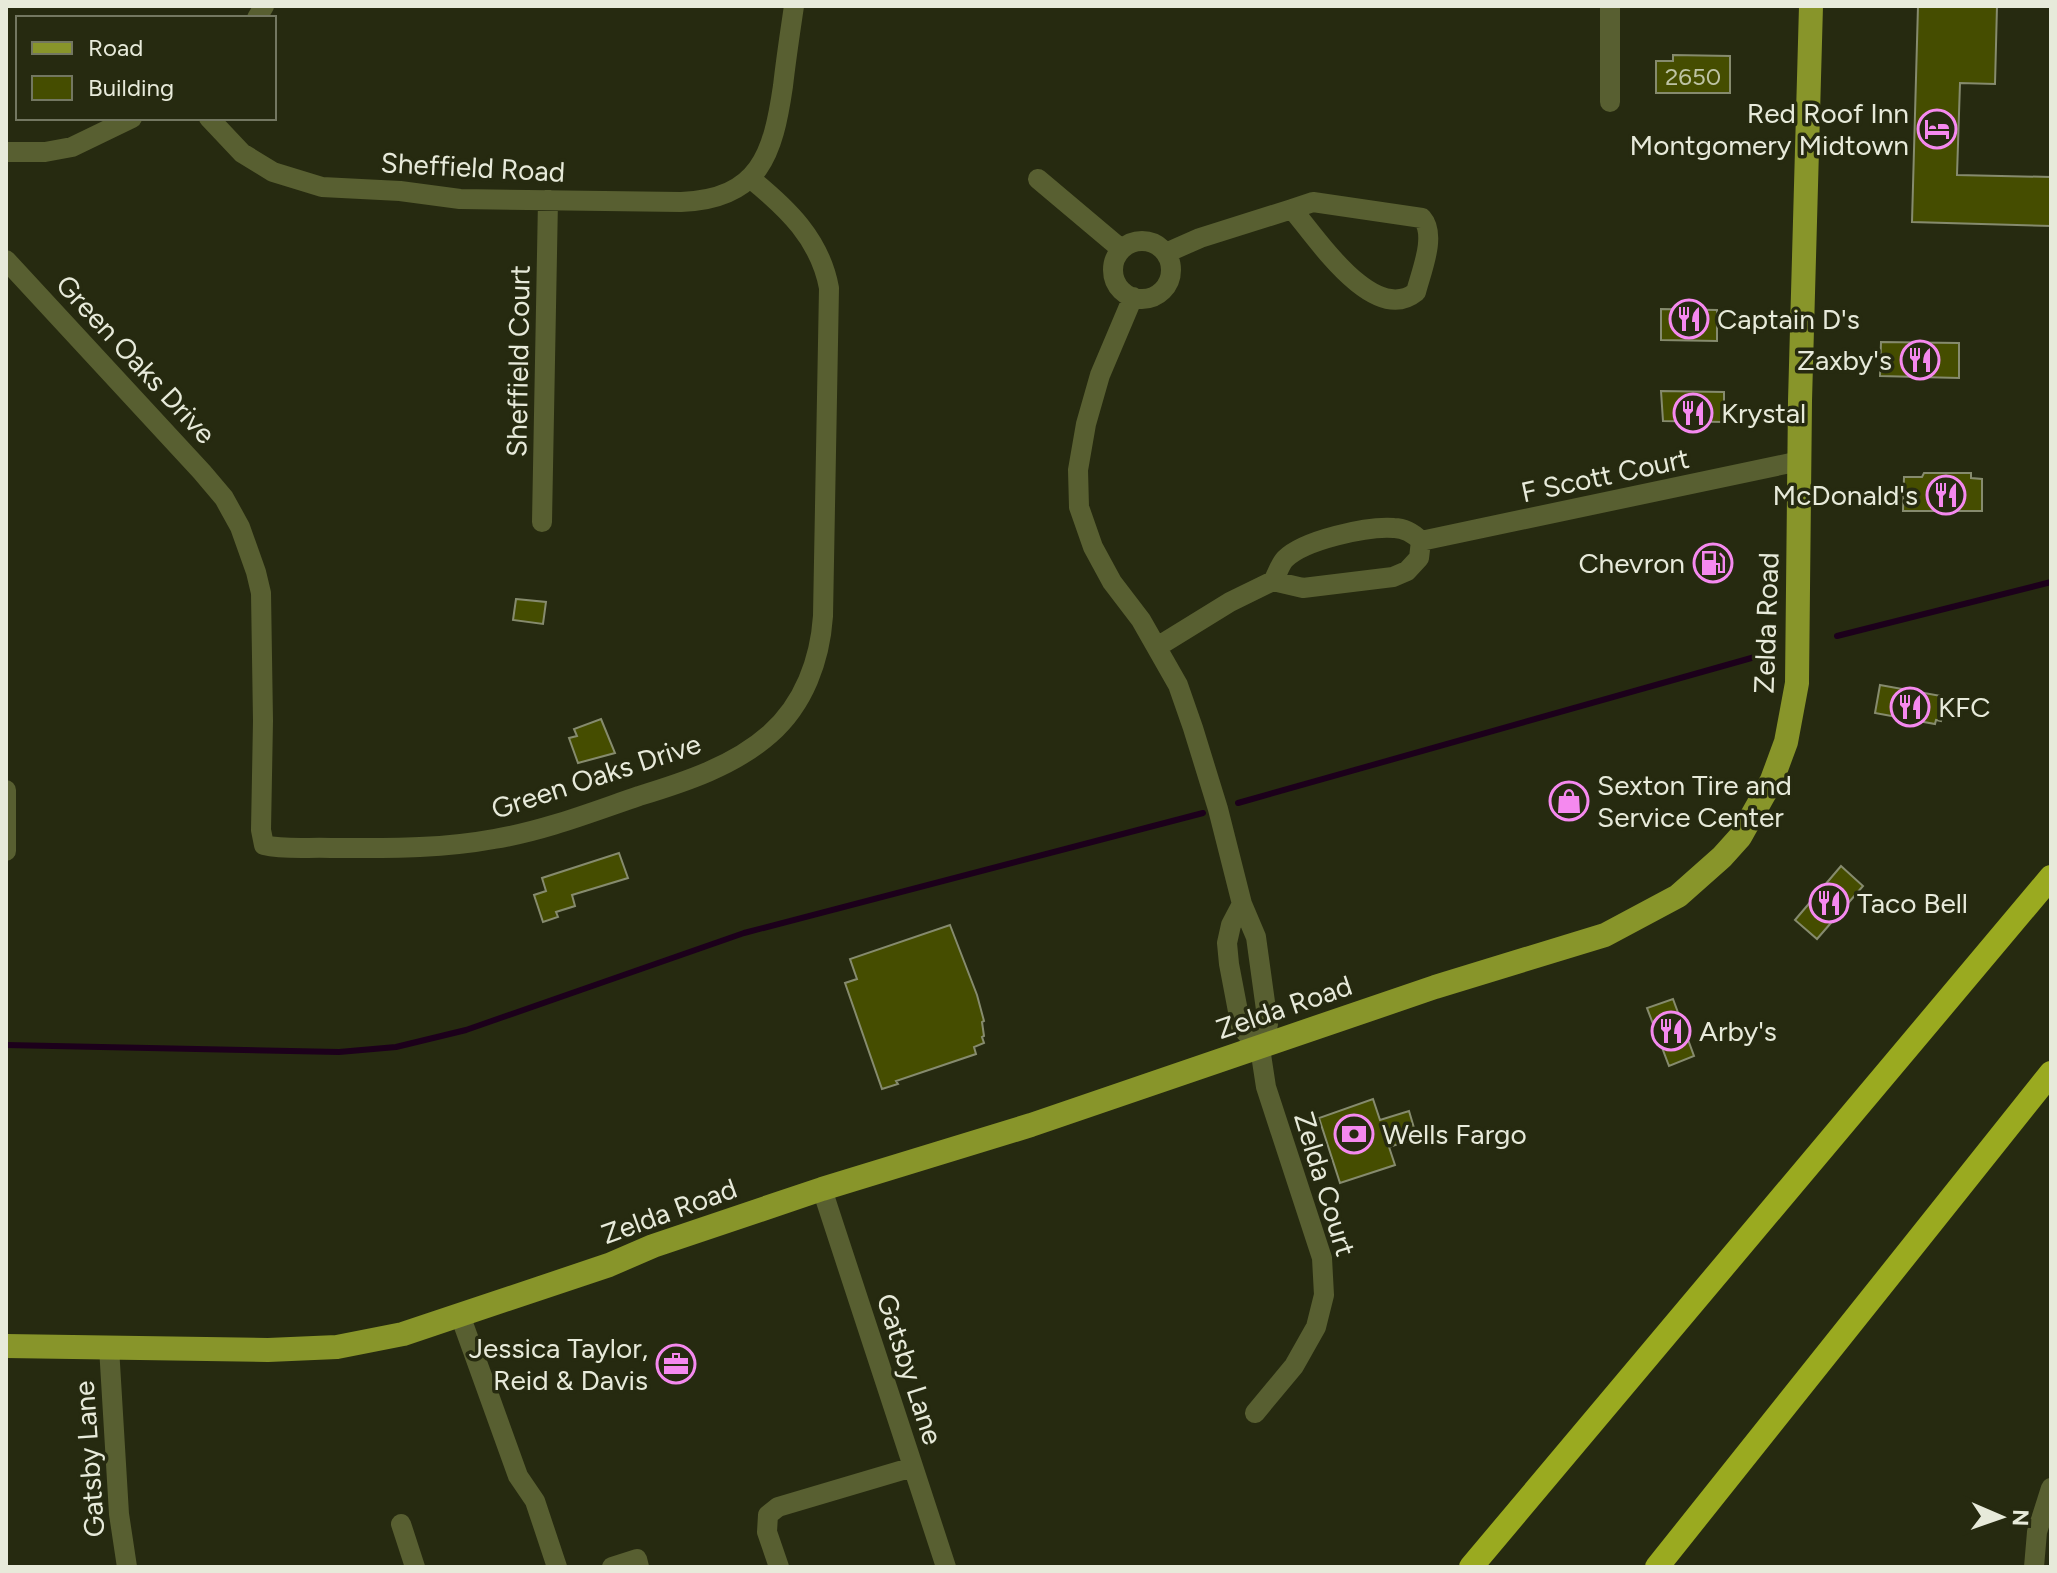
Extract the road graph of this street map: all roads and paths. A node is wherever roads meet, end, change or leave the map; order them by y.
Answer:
1 (794, 6) edge
2 (1610, 6) edge
3 (1811, 6) edge
4 (1610, 102) dead end
5 (128, 120) edge
6 (211, 120) edge
7 (6, 152) edge
8 (750, 178) junction
9 (1038, 179) dead end
10 (548, 200) junction
11 (1292, 209) junction
12 (1121, 249) junction
13 (1166, 253) junction
14 (6, 260) edge
15 (1133, 297) junction
16 (1800, 461) junction
17 (542, 522) dead end
18 (1421, 541) junction
19 (1273, 581) junction
20 (1157, 647) junction
21 (6, 790) edge
22 (6, 851) edge
23 (2051, 877) edge
24 (1242, 904) junction
25 (1260, 1048) junction
26 (2051, 1073) edge
27 (822, 1189) junction
28 (460, 1315) junction
29 (6, 1346) edge
30 (109, 1347) junction
31 (1255, 1413) dead end
32 (913, 1467) junction
33 (2051, 1488) edge
34 (401, 1524) dead end
35 (127, 1567) edge
36 (415, 1567) edge
37 (557, 1567) edge
38 (612, 1567) edge
39 (639, 1567) edge
40 (779, 1567) edge
41 (946, 1567) edge
42 (1471, 1567) edge
43 (1657, 1567) edge
44 (2034, 1567) edge

1 - 8 street
2 - 4 street
3 - 16 main road, Zelda Road
5 - 7 street
6 - 10 street, Sheffield Road
8 - 10 street, Sheffield Road
8 - 14 street, Green Oaks Drive
9 - 12 street
10 - 17 street, Sheffield Court
11 - 11 street
11 - 13 street
12 - 13 street
12 - 15 street
13 - 15 street
15 - 20 street
16 - 18 street, F Scott Court
16 - 25 main road, Zelda Road
18 - 19 street
18 - 19 street
19 - 20 street
20 - 24 street
21 - 22 street
23 - 42 highway
24 - 25 street
24 - 25 street
25 - 27 main road, Zelda Road
25 - 31 street, Zelda Court
26 - 43 highway
27 - 28 main road, Zelda Road
27 - 32 street, Gatsby Lane
28 - 30 main road, Zelda Road
28 - 37 street
29 - 30 main road, Zelda Road
30 - 35 street, Gatsby Lane
32 - 40 street
32 - 41 street, Gatsby Lane
33 - 44 street
34 - 36 street
38 - 39 street

